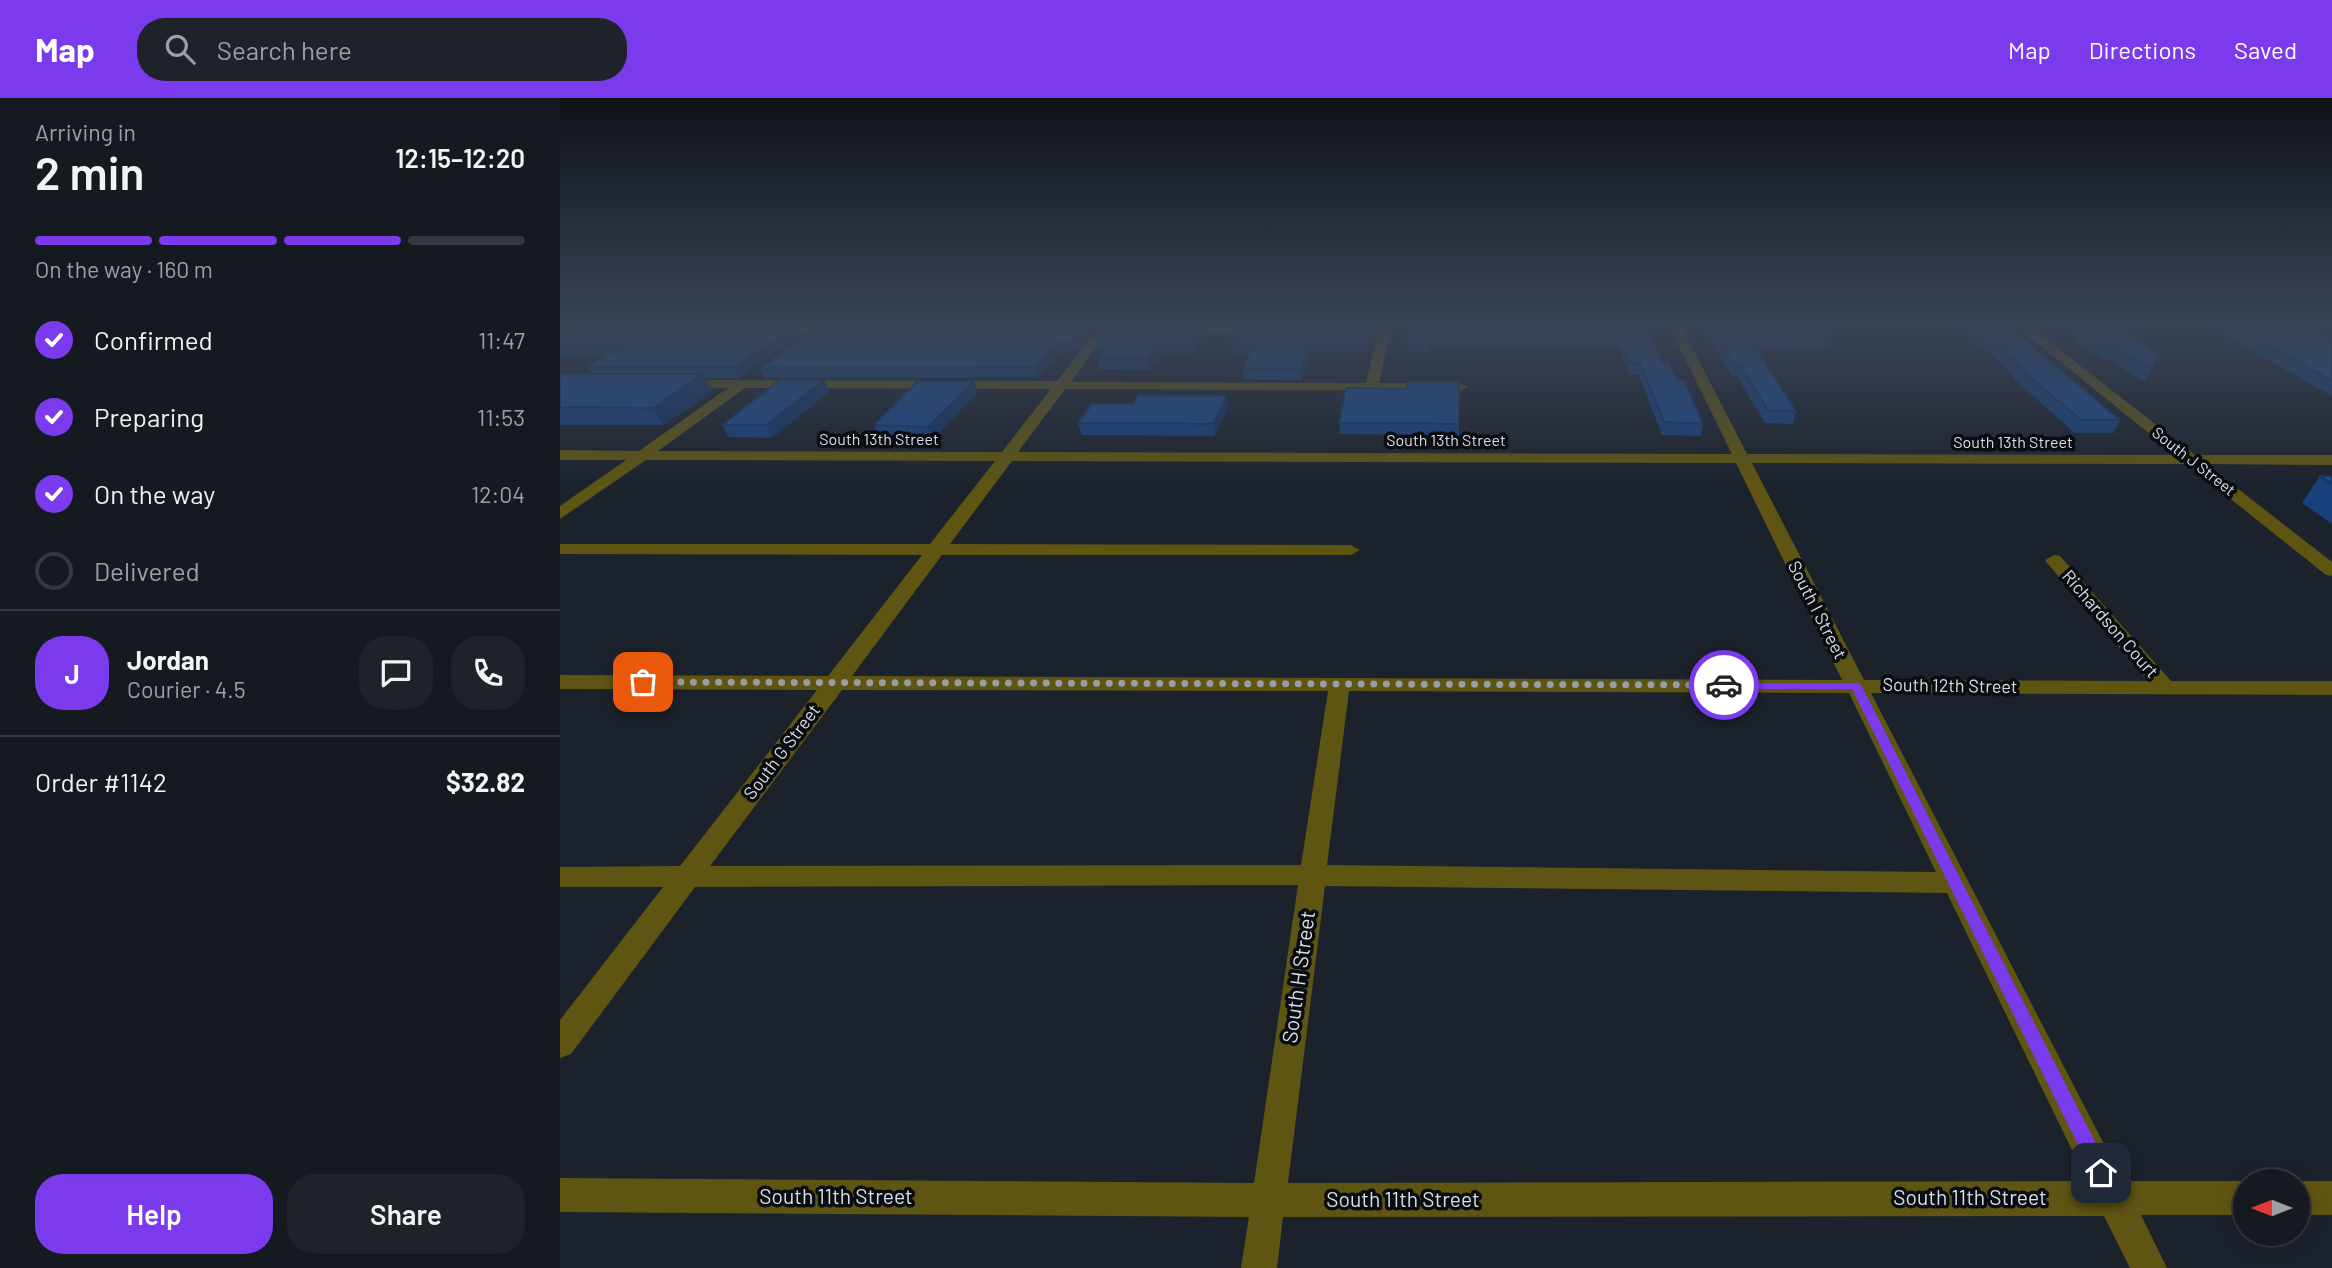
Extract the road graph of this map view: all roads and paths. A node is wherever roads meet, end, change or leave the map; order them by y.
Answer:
1 (747, 381) edge
2 (1064, 381) edge
3 (1373, 381) edge
4 (1702, 381) edge
5 (2092, 381) edge
6 (669, 384) edge
7 (742, 384) junction
8 (1061, 385) junction
9 (1372, 386) junction
10 (1460, 387) edge
11 (560, 456) edge
12 (643, 456) junction
13 (1006, 456) junction
14 (1741, 458) junction
15 (2192, 459) junction
16 (2325, 460) edge
17 (2332, 470) edge
18 (560, 514) edge
19 (560, 549) edge
20 (1351, 550) dead end
21 (934, 551) junction
22 (2054, 560) dead end
23 (2332, 571) edge
24 (560, 681) edge
25 (836, 682) junction
26 (1339, 685) junction
27 (1856, 685) junction
28 (2332, 688) edge
29 (2167, 689) junction
30 (1313, 875) junction
31 (560, 877) edge
32 (687, 878) junction
33 (1956, 884) junction
34 (560, 1044) edge
35 (560, 1195) edge
36 (2113, 1197) junction
37 (2233, 1198) edge
38 (2310, 1198) edge
39 (2332, 1198) edge
40 (1269, 1200) junction
41 (1259, 1268) edge
42 (2149, 1268) edge

1 - 7 street
2 - 8 street, South G Street
3 - 9 street
4 - 14 street, South I Street
5 - 15 street, South J Street
6 - 7 street
7 - 8 street
7 - 12 street
8 - 9 street
8 - 13 street, South G Street
9 - 10 street
11 - 12 street, South 13th Street
12 - 13 street, South 13th Street
12 - 18 street
13 - 14 street, South 13th Street
13 - 21 street, South G Street
14 - 15 street, South 13th Street
14 - 27 street, South I Street
15 - 16 street, South 13th Street
15 - 23 street, South J Street
16 - 17 street
19 - 21 street
20 - 21 street
21 - 25 street, South G Street
22 - 29 street, Richardson Court
24 - 25 street, South 12th Street
25 - 26 street, South 12th Street
25 - 32 street, South G Street
26 - 27 street, South 12th Street
26 - 30 street, South H Street
27 - 29 street, South 12th Street
27 - 33 street, South I Street
28 - 29 street, South 12th Street
30 - 32 street
30 - 33 street
30 - 40 street, South H Street
31 - 32 street
32 - 34 street, South G Street
33 - 36 street, South I Street
35 - 40 street, South 11th Street
36 - 37 street, South 11th Street
36 - 40 street, South 11th Street
36 - 42 street, South I Street
38 - 39 street
40 - 41 street, South H Street

